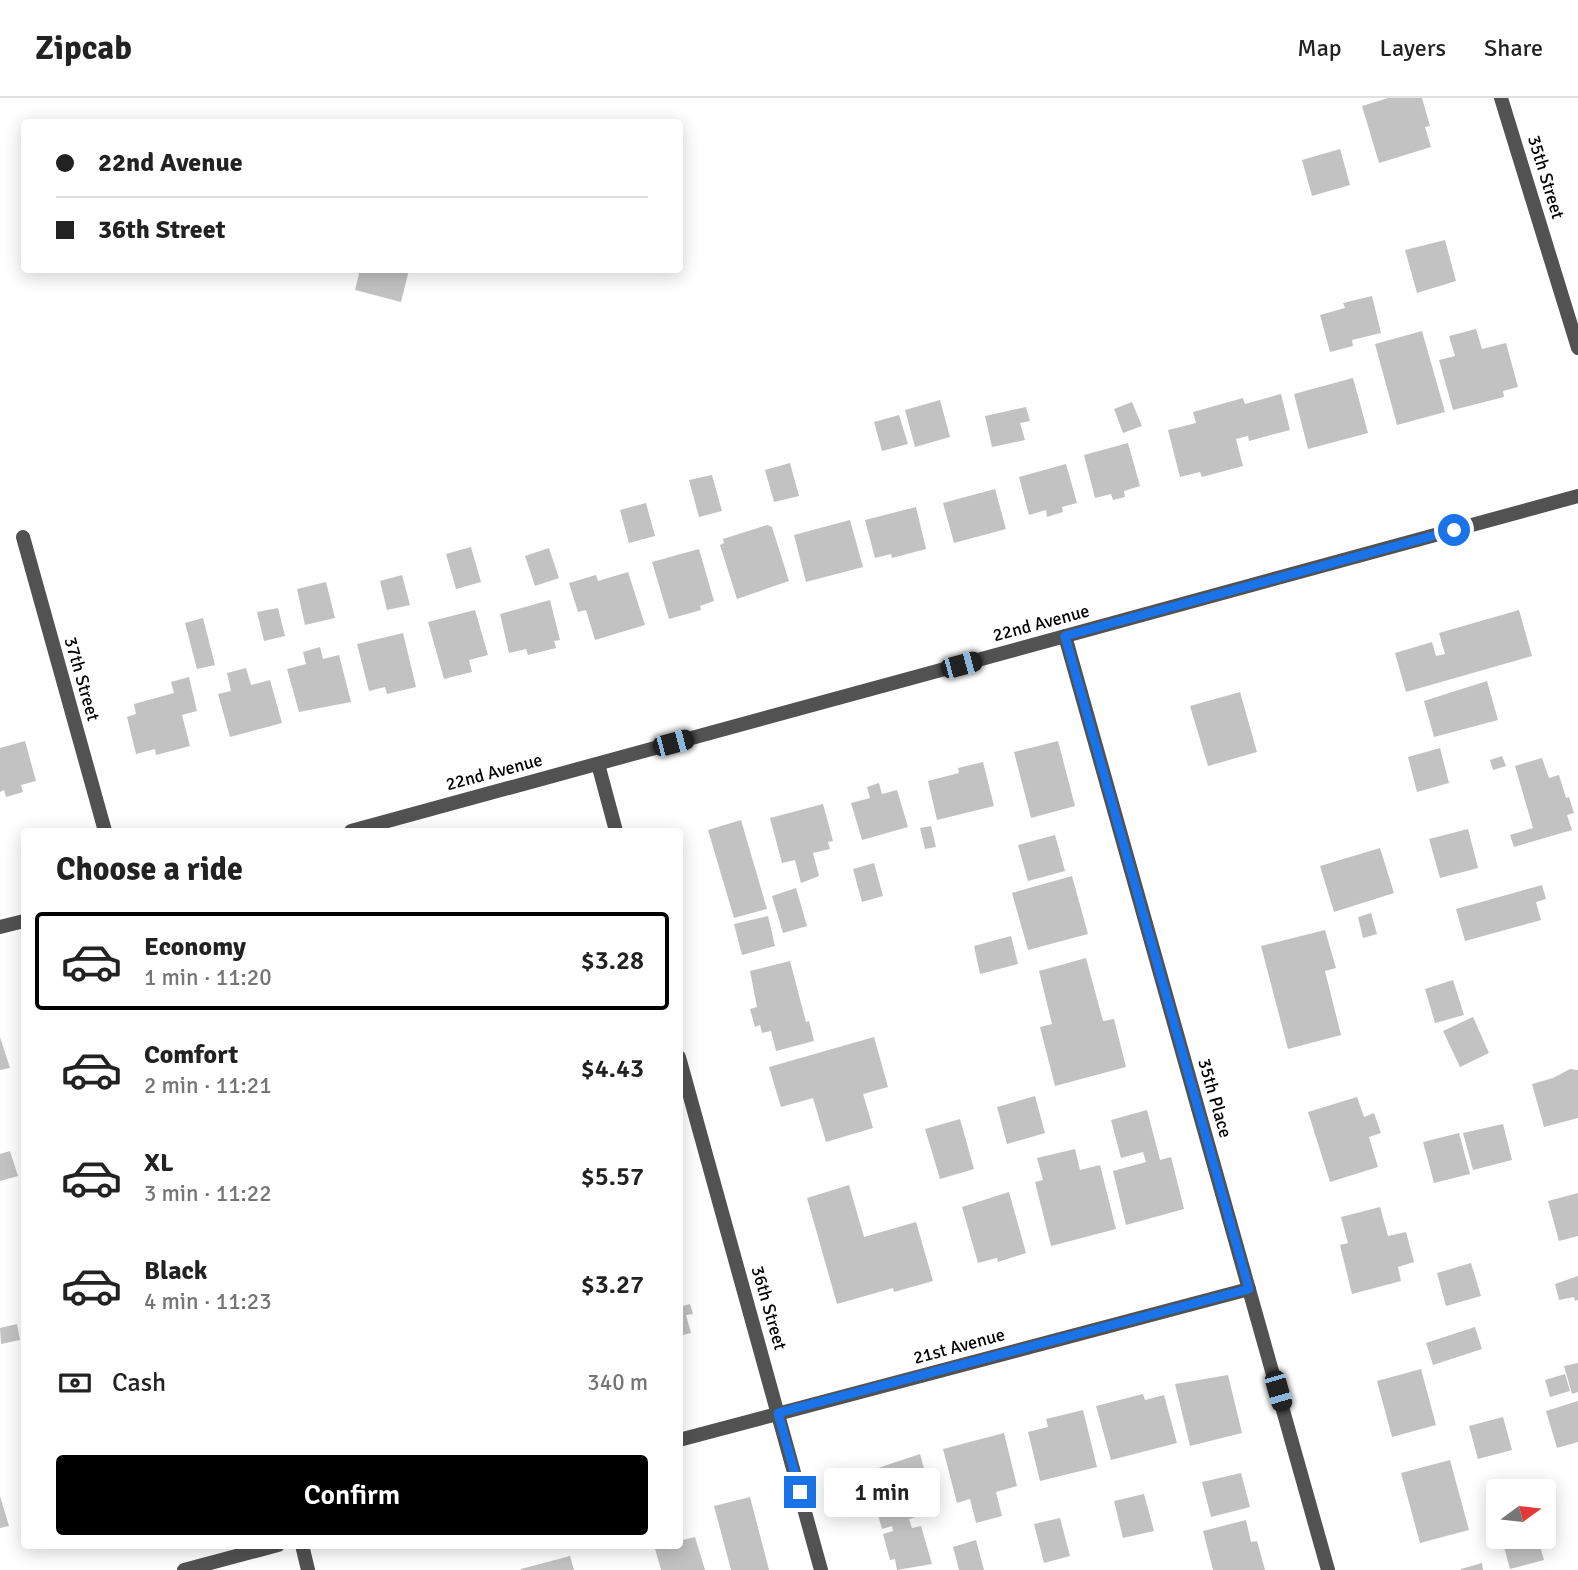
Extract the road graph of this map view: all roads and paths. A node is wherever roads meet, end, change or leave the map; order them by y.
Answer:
1 (1501, 98) edge
2 (1578, 348) edge
3 (1578, 496) edge
4 (23, 537) dead end
5 (1065, 636) junction
6 (597, 764) junction
7 (103, 828) edge
8 (362, 828) edge
9 (615, 828) edge
10 (21, 922) edge
11 (0, 927) edge
12 (683, 1071) edge
13 (1249, 1289) junction
14 (778, 1413) junction
15 (683, 1439) edge
16 (263, 1549) edge
17 (303, 1549) edge
18 (184, 1570) edge
19 (309, 1570) edge
20 (821, 1570) edge
21 (1328, 1570) edge

1 - 2 street, 35th Street
3 - 5 street, 22nd Avenue
4 - 7 street, 37th Street
5 - 6 street, 22nd Avenue
5 - 13 street, 35th Place
6 - 8 street, 22nd Avenue
6 - 9 street
10 - 11 street
12 - 14 street, 36th Street
13 - 14 street, 21st Avenue
13 - 21 street, 35th Place
14 - 15 street, 21st Avenue
14 - 20 street, 36th Street
16 - 18 street
17 - 19 street

